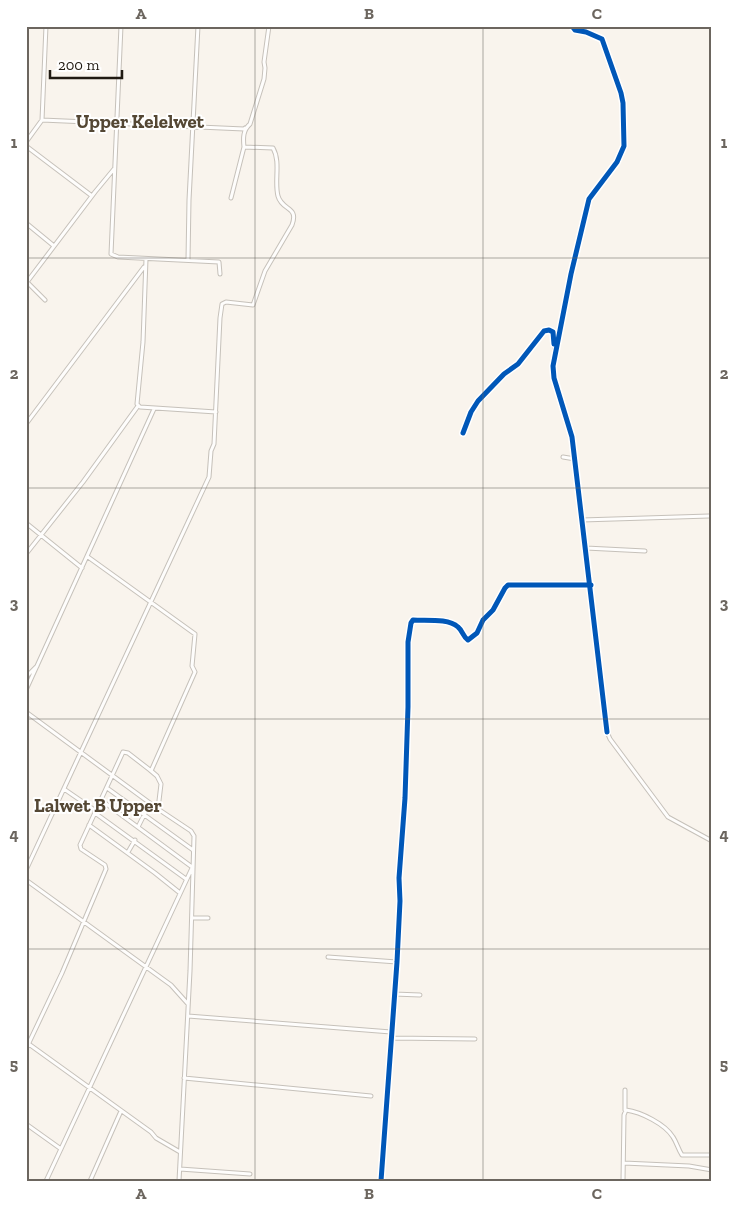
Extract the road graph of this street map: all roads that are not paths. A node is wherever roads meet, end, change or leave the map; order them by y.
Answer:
1 (46, 26) edge
2 (121, 26) edge
3 (198, 26) edge
4 (269, 26) edge
5 (572, 26) edge
6 (42, 120) junction
7 (117, 122) junction
8 (194, 126) junction
9 (245, 128) junction
10 (26, 142) edge
11 (26, 146) edge
12 (244, 147) junction
13 (115, 168) junction
14 (92, 196) junction
15 (231, 198) dead end
16 (26, 223) edge
17 (54, 246) junction
18 (146, 259) junction
19 (188, 261) junction
20 (145, 266) junction
21 (220, 274) dead end
22 (45, 300) dead end
23 (555, 352) junction
24 (138, 406) junction
25 (154, 409) junction
26 (216, 412) junction
27 (26, 424) edge
28 (463, 433) dead end
29 (563, 457) dead end
30 (575, 459) junction
31 (709, 516) dead end
32 (582, 520) junction
33 (26, 523) edge
34 (41, 534) junction
35 (586, 548) junction
36 (645, 551) dead end
37 (26, 554) edge
38 (88, 557) junction
39 (82, 568) junction
40 (591, 585) junction
41 (150, 602) junction
42 (37, 666) junction
43 (26, 676) edge
44 (26, 690) edge
45 (26, 712) edge
46 (81, 751) junction
47 (151, 771) junction
48 (113, 775) junction
49 (107, 788) junction
50 (64, 789) junction
51 (101, 800) junction
52 (150, 803) junction
53 (158, 809) junction
54 (96, 812) junction
55 (144, 815) junction
56 (89, 825) junction
57 (138, 827) junction
58 (134, 840) junction
59 (712, 841) edge
60 (194, 850) junction
61 (128, 852) junction
62 (193, 866) junction
63 (26, 870) edge
64 (186, 878) junction
65 (26, 880) edge
66 (180, 893) junction
67 (192, 918) junction
68 (208, 918) dead end
69 (84, 922) junction
70 (328, 957) dead end
71 (397, 962) junction
72 (146, 966) junction
73 (394, 994) junction
74 (420, 995) dead end
75 (188, 1005) junction
76 (188, 1016) junction
77 (391, 1032) junction
78 (391, 1038) junction
79 (475, 1039) dead end
80 (27, 1043) edge
81 (26, 1049) edge
82 (184, 1078) junction
83 (89, 1087) junction
84 (624, 1090) dead end
85 (371, 1096) dead end
86 (625, 1110) junction
87 (122, 1111) junction
88 (26, 1124) edge
89 (61, 1149) junction
90 (180, 1152) junction
91 (712, 1155) edge
92 (624, 1163) junction
93 (180, 1169) junction
94 (712, 1170) edge
95 (250, 1174) dead end
96 (46, 1181) edge
97 (90, 1181) edge
98 (179, 1181) edge
99 (381, 1181) edge
100 (623, 1181) edge

1 - 6 street
2 - 7 street
3 - 8 street
4 - 9 street
5 - 23 street
6 - 7 street
6 - 10 street
7 - 8 street
7 - 13 street
8 - 9 street
8 - 19 street
9 - 12 street
11 - 14 street
12 - 15 street
12 - 26 street
13 - 14 street
13 - 18 street
14 - 17 street
16 - 17 street
17 - 22 street
18 - 19 street
18 - 20 street
19 - 21 street
20 - 24 street
20 - 27 street
23 - 28 street
23 - 30 street
24 - 25 street
24 - 34 street
25 - 26 street
25 - 38 street
26 - 41 street
29 - 30 street
30 - 32 street
31 - 32 street
32 - 35 street
33 - 34 street
34 - 37 street
34 - 39 street
35 - 36 street
35 - 40 street
38 - 39 street
38 - 41 street
39 - 42 street
40 - 59 street
40 - 71 street
41 - 46 street
41 - 47 street
42 - 43 street
42 - 44 street
45 - 46 street
46 - 48 street
46 - 50 street
47 - 48 street
47 - 53 street
48 - 49 street
48 - 52 street
49 - 51 street
49 - 55 street
50 - 54 street
50 - 63 street
51 - 54 street
51 - 57 street
52 - 53 street
52 - 55 street
53 - 60 street
54 - 56 street
54 - 58 street
55 - 57 street
55 - 60 street
56 - 61 street
56 - 69 street
57 - 62 street
58 - 61 street
58 - 64 street
60 - 62 street
61 - 66 street
62 - 64 street
62 - 67 street
64 - 66 street
65 - 69 street
66 - 72 street
67 - 68 street
67 - 75 street
69 - 72 street
69 - 80 street
70 - 71 street
71 - 73 street
72 - 75 street
72 - 83 street
73 - 74 street
73 - 77 street
75 - 76 street
76 - 77 street
76 - 82 street
77 - 78 street
78 - 79 street
78 - 99 street
80 - 81 street
80 - 83 street
82 - 85 street
82 - 90 street
83 - 87 street
83 - 89 street
84 - 86 street
86 - 91 street
86 - 92 street
87 - 90 street
87 - 97 street
88 - 89 street
89 - 96 street
90 - 93 street
92 - 94 street
92 - 100 street
93 - 95 street
93 - 98 street

